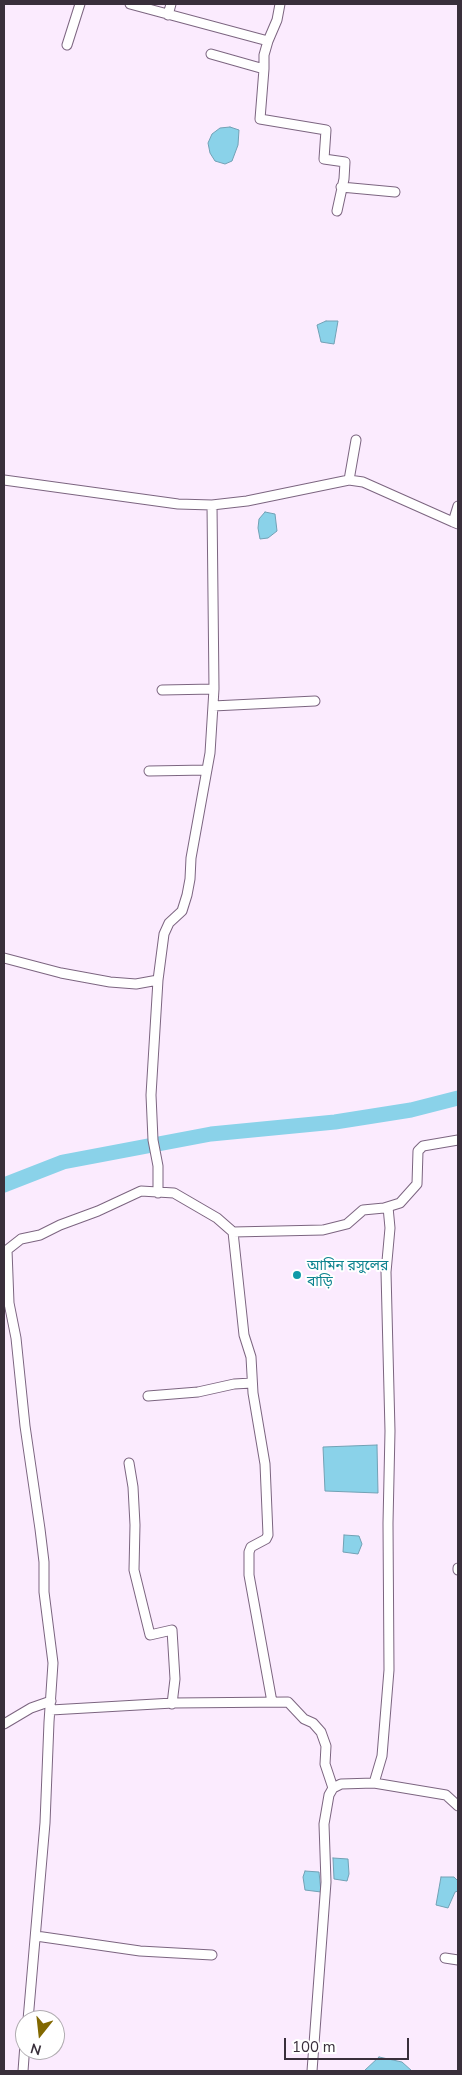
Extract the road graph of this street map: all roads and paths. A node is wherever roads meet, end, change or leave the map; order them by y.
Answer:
1 (80, 4) edge
2 (130, 4) edge
3 (171, 4) edge
4 (280, 4) edge
5 (168, 15) junction
6 (268, 41) junction
7 (67, 44) dead end
8 (211, 54) dead end
9 (264, 69) junction
10 (341, 187) junction
11 (395, 192) dead end
12 (337, 210) dead end
13 (356, 440) dead end
14 (4, 480) edge
15 (350, 480) junction
16 (212, 504) junction
17 (458, 506) edge
18 (456, 523) edge
19 (214, 689) junction
20 (162, 690) dead end
21 (315, 701) dead end
22 (213, 706) junction
23 (207, 770) junction
24 (149, 771) dead end
25 (4, 958) edge
26 (158, 980) junction
27 (458, 1140) edge
28 (158, 1193) junction
29 (388, 1207) junction
30 (233, 1232) junction
31 (6, 1277) edge
32 (252, 1383) junction
33 (148, 1396) dead end
34 (129, 1463) dead end
35 (51, 1701) junction
36 (272, 1702) junction
37 (172, 1704) junction
38 (51, 1710) junction
39 (4, 1724) edge
40 (374, 1782) junction
41 (333, 1788) junction
42 (458, 1806) edge
43 (36, 1936) junction
44 (212, 1955) dead end
45 (445, 1958) dead end
46 (458, 1960) edge
47 (29, 2010) edge
48 (312, 2071) edge

1 - 7 street
2 - 5 street
3 - 5 street
4 - 6 street
5 - 6 street
6 - 9 street
8 - 9 street
9 - 10 street
10 - 11 street
10 - 12 street
13 - 15 street
14 - 16 street
15 - 16 street
15 - 18 street
16 - 19 street
17 - 18 street
19 - 20 street
19 - 22 street
21 - 22 street
22 - 23 street
23 - 24 street
23 - 26 street
25 - 26 street
26 - 28 street
27 - 29 street
28 - 30 street
28 - 31 street
29 - 30 street
29 - 40 street
30 - 32 street
31 - 35 street
32 - 33 street
32 - 36 street
34 - 37 street
35 - 38 street
35 - 39 street
36 - 37 street
36 - 41 street
37 - 38 street
38 - 43 street
40 - 41 street
40 - 42 street
41 - 48 street
43 - 44 street
43 - 47 street
45 - 46 street

